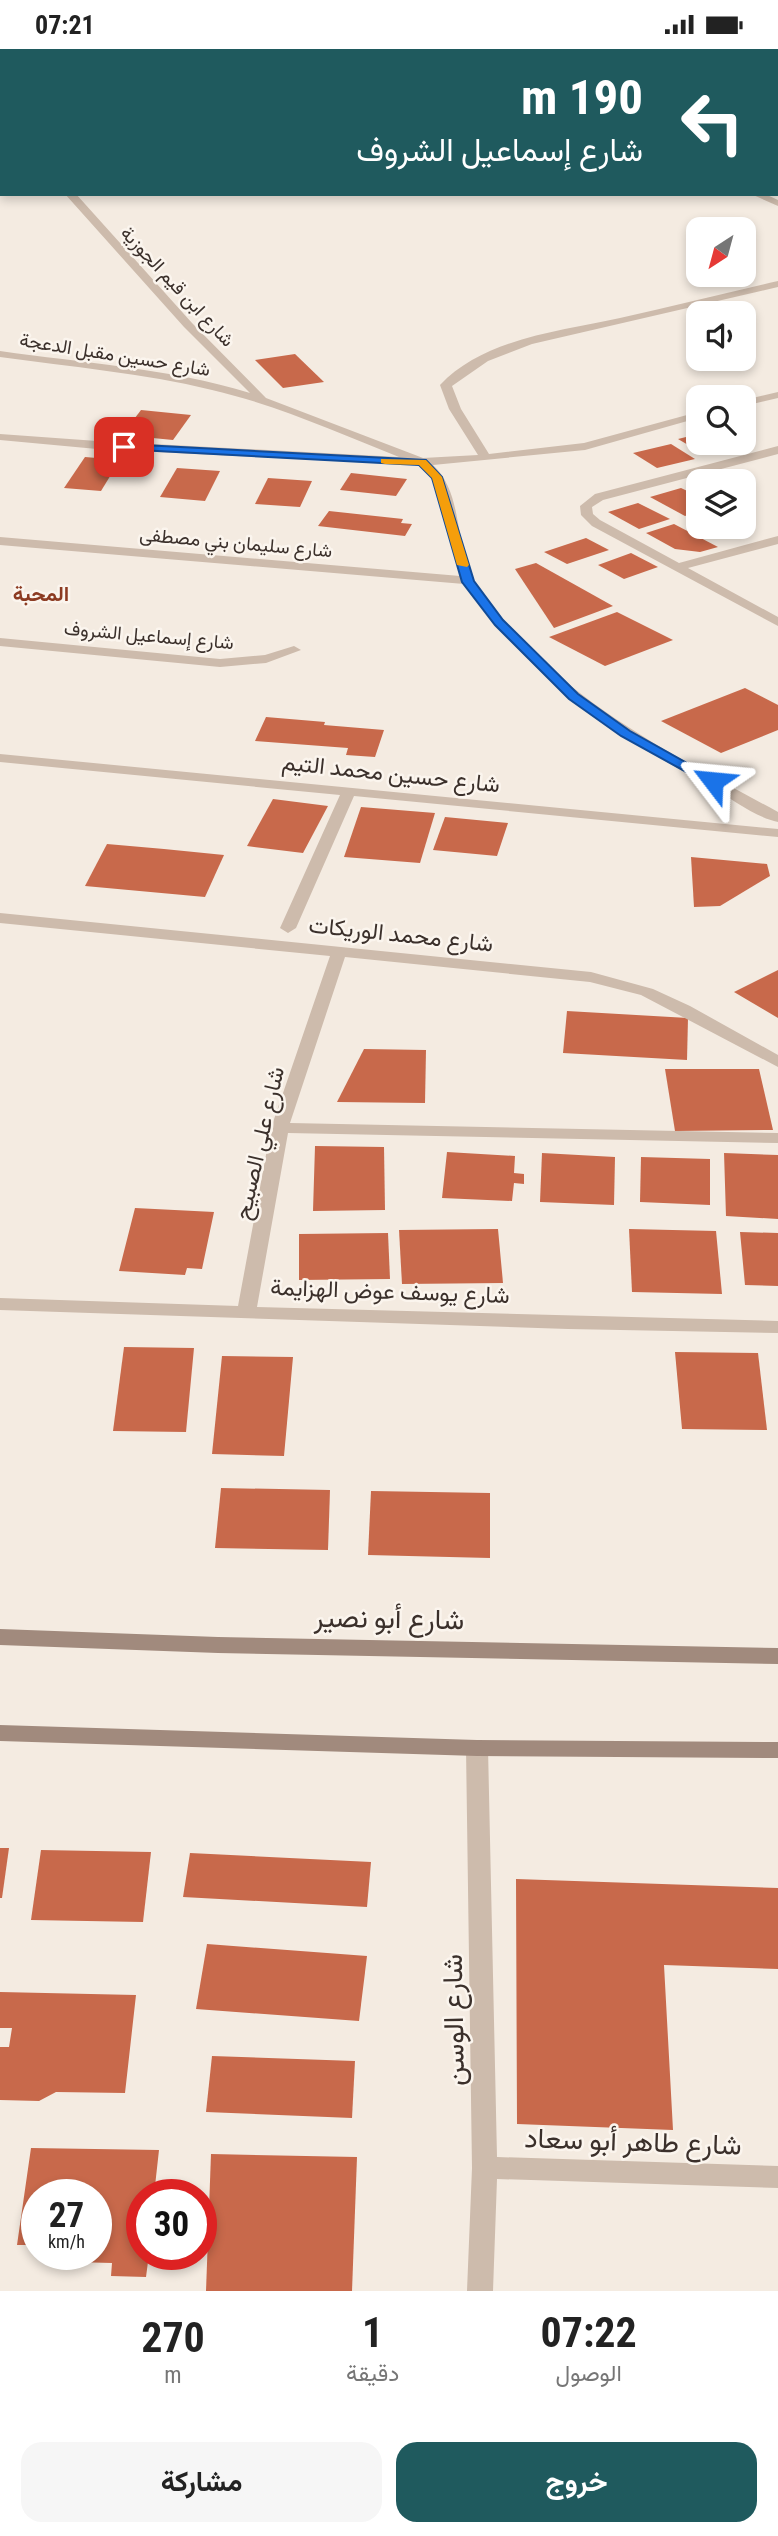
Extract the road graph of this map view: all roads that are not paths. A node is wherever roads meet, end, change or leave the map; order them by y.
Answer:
1 (72, 196) edge
2 (761, 196) edge
3 (778, 203) edge
4 (778, 284) edge
5 (0, 354) edge
6 (778, 395) edge
7 (263, 400) junction
8 (756, 401) edge
9 (686, 419) edge
10 (0, 437) edge
11 (756, 449) edge
12 (778, 450) edge
13 (764, 454) junction
14 (486, 459) junction
15 (422, 462) junction
16 (778, 540) edge
17 (0, 541) edge
18 (678, 567) junction
19 (468, 582) junction
20 (778, 622) edge
21 (0, 642) edge
22 (294, 650) dead end
23 (0, 758) edge
24 (349, 792) junction
25 (778, 818) edge
26 (778, 833) edge
27 (0, 918) edge
28 (288, 928) dead end
29 (340, 950) junction
30 (778, 1062) edge
31 (280, 1128) junction
32 (778, 1138) edge
33 (0, 1304) edge
34 (247, 1310) junction
35 (778, 1327) edge
36 (0, 1637) edge
37 (778, 1656) edge
38 (0, 1733) edge
39 (477, 1748) junction
40 (778, 1750) edge
41 (485, 2168) junction
42 (778, 2178) edge
43 (480, 2291) edge

1 - 7 street, شارع ابن قيم الجوزية
2 - 3 street
4 - 14 street
5 - 7 street, شارع حسين مقبل الدعجة
6 - 8 street
7 - 15 street, شارع حسين مقبل الدعجة
9 - 14 street
10 - 15 street
11 - 13 street
12 - 13 street
13 - 18 street
14 - 15 street
15 - 19 street
16 - 18 street
17 - 19 street, شارع سليمان بني مصطفى
18 - 20 street
19 - 25 street
21 - 22 street, شارع إسماعيل الشروف
23 - 24 street, شارع حسين محمد التيم
24 - 26 street, شارع حسين محمد التيم
24 - 28 street
27 - 29 street, شارع محمد الوريكات
29 - 30 street, شارع محمد الوريكات
29 - 31 street, شارع علي الصبيح
31 - 32 street
31 - 34 street, شارع علي الصبيح
33 - 34 street, شارع يوسف عوض الهزايمة
34 - 35 street, شارع يوسف عوض الهزايمة
36 - 37 main road, شارع أبو نصير
38 - 39 main road
39 - 40 main road
39 - 41 street, شارع الوسن
41 - 42 street, شارع طاهر أبو سعاد
41 - 43 street, شارع الوسن

